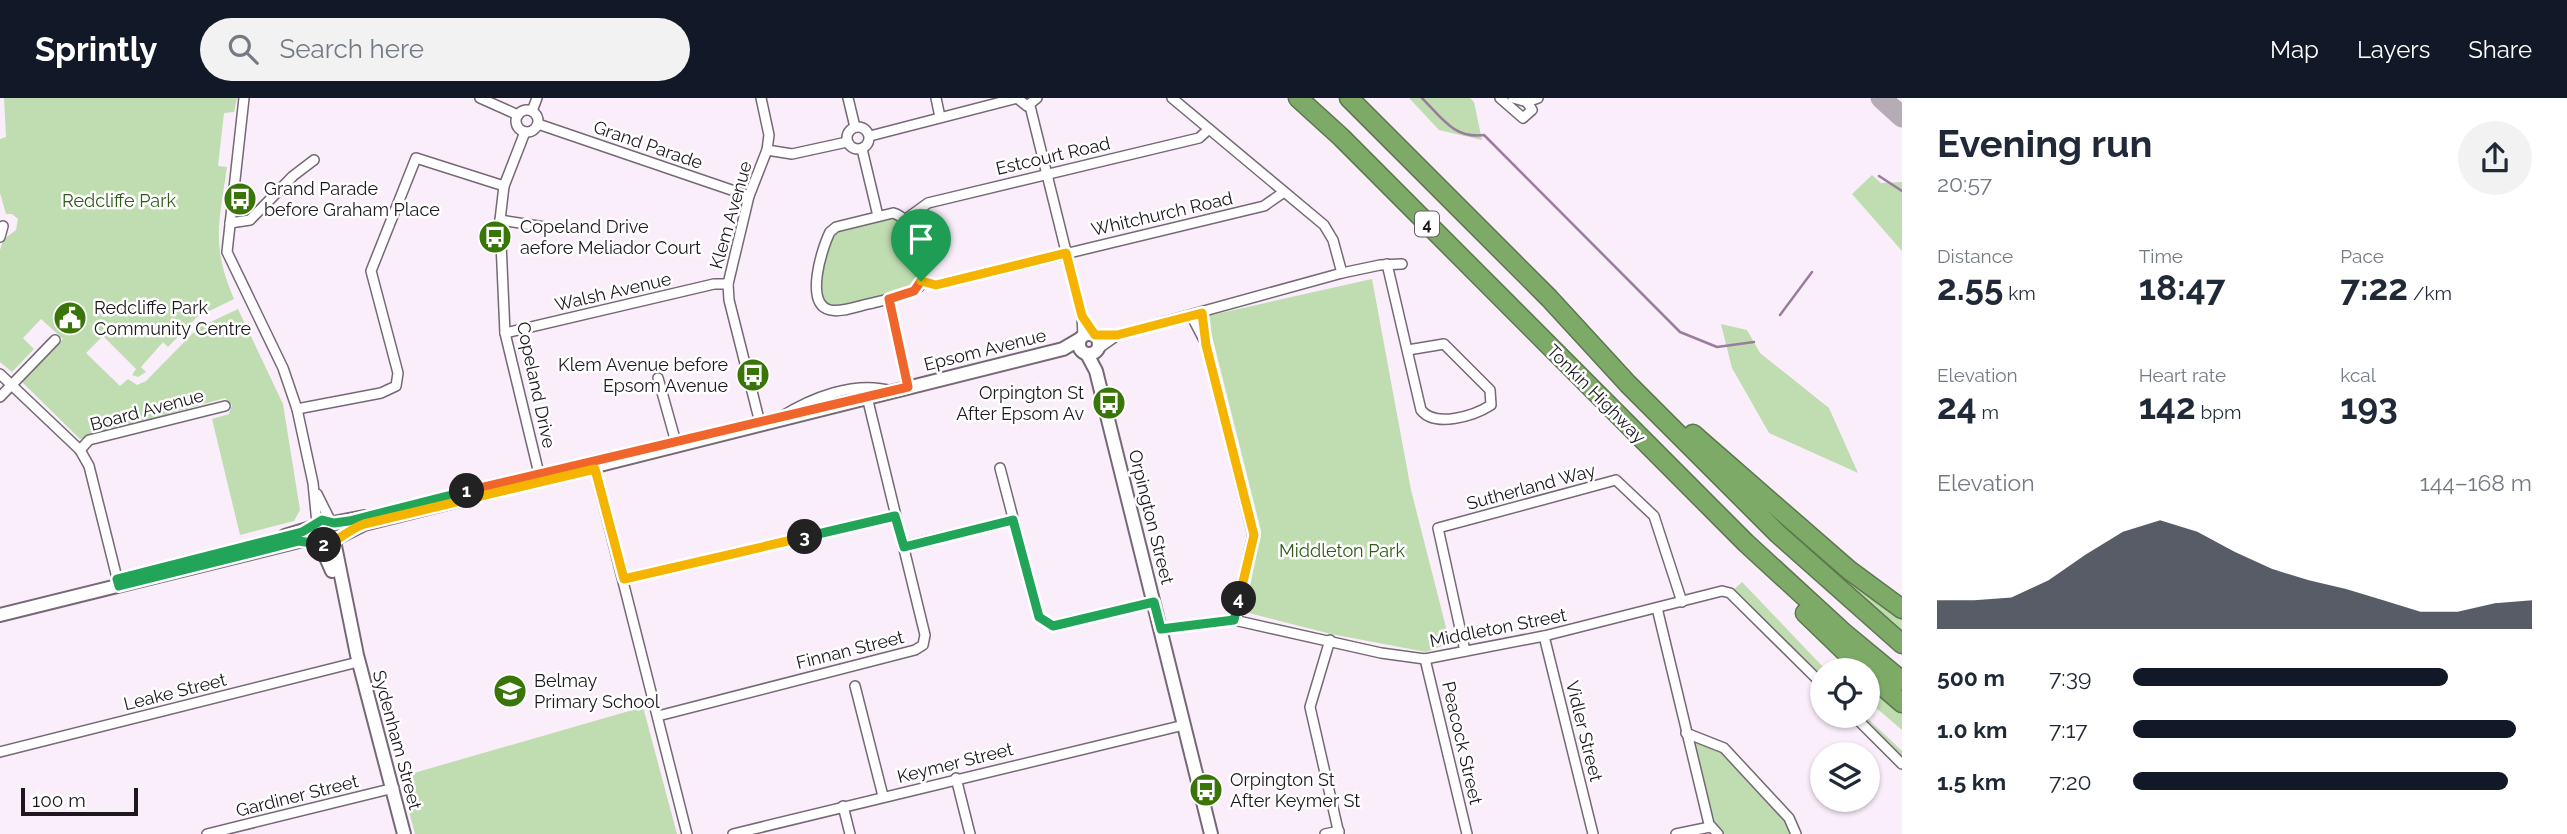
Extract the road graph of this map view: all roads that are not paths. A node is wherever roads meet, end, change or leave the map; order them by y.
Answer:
1 (244, 98) edge
2 (480, 98) edge
3 (537, 98) edge
4 (761, 98) edge
5 (848, 98) edge
6 (936, 98) edge
7 (1017, 98) edge
8 (1037, 98) edge
9 (1172, 98) edge
10 (1298, 98) edge
11 (1349, 98) edge
12 (1500, 98) edge
13 (1513, 98) edge
14 (1538, 98) edge
15 (1527, 102) junction
16 (1030, 106) junction
17 (532, 111) junction
18 (518, 114) junction
19 (940, 117) junction
20 (538, 124) junction
21 (855, 127) junction
22 (1209, 129) junction
23 (525, 132) junction
24 (870, 136) junction
25 (847, 142) junction
26 (862, 149) junction
27 (767, 150) junction
28 (314, 160) dead end
29 (1048, 173) junction
30 (504, 186) junction
31 (1284, 192) junction
32 (749, 196) junction
33 (878, 216) junction
34 (906, 219) junction
35 (500, 220) junction
36 (230, 223) junction
37 (3, 226) dead end
38 (545, 227) dead end
39 (0, 237) edge
40 (1066, 253) junction
41 (1387, 264) junction
42 (1402, 264) dead end
43 (1342, 273) junction
44 (921, 281) junction
45 (728, 284) junction
46 (889, 299) junction
47 (1202, 313) junction
48 (1192, 317) junction
49 (505, 333) junction
50 (55, 340) dead end
51 (1593, 343) junction
52 (1089, 344) junction
53 (1206, 345) junction
54 (1408, 350) junction
55 (0, 374) edge
56 (659, 378) dead end
57 (11, 385) junction
58 (908, 387) junction
59 (892, 391) junction
60 (0, 397) edge
61 (867, 397) junction
62 (226, 405) dead end
63 (297, 409) junction
64 (778, 419) junction
65 (760, 423) junction
66 (677, 443) junction
67 (80, 450) junction
68 (594, 465) junction
69 (1000, 468) dead end
70 (540, 478) junction
71 (313, 483) junction
72 (895, 516) junction
73 (1013, 520) junction
74 (332, 522) junction
75 (315, 525) junction
76 (335, 540) junction
77 (318, 543) junction
78 (1746, 543) junction
79 (904, 547) junction
80 (624, 579) junction
81 (118, 582) junction
82 (1154, 602) junction
83 (1682, 602) junction
84 (0, 608) edge
85 (1657, 608) junction
86 (1902, 609) edge
87 (0, 615) edge
88 (1234, 620) junction
89 (1161, 629) junction
90 (1545, 636) junction
91 (1330, 640) junction
92 (1902, 644) edge
93 (1465, 651) junction
94 (1852, 658) edge
95 (358, 659) junction
96 (1426, 659) junction
97 (1810, 672) edge
98 (1902, 681) edge
99 (1880, 684) edge
100 (855, 686) dead end
101 (1902, 703) edge
102 (658, 716) junction
103 (1184, 725) junction
104 (1866, 728) edge
105 (1686, 733) junction
106 (0, 752) edge
107 (1902, 764) edge
108 (956, 778) junction
109 (394, 788) junction
110 (883, 796) junction
111 (843, 806) junction
112 (1710, 827) junction
113 (1339, 832) edge
114 (207, 834) edge
115 (404, 834) edge
116 (687, 834) edge
117 (733, 834) edge
118 (850, 834) edge
119 (970, 834) edge
120 (1211, 834) edge
121 (1325, 834) edge
122 (1467, 834) edge
123 (1593, 834) edge
124 (1676, 834) edge
125 (1718, 834) edge
126 (1796, 834) edge

1 - 36 street
2 - 18 street
3 - 17 street
4 - 27 street, Klem Avenue
5 - 21 street
6 - 19 street
7 - 16 street
7 - 19 street
8 - 16 street
9 - 22 street
10 - 78 highway, Tonkin Highway / 4
11 - 51 highway, Tonkin Highway / 4
12 - 15 street
13 - 15 street
14 - 15 street
16 - 29 street
17 - 18 street
17 - 20 street
18 - 23 street
19 - 24 street
20 - 23 street
20 - 32 street, Grand Parade
21 - 24 street
21 - 25 street
22 - 29 street, Estcourt Road
22 - 31 street
23 - 30 street, Copeland Drive
24 - 26 street
25 - 26 street
25 - 27 street
26 - 33 street
27 - 32 street, Klem Avenue
28 - 36 street
29 - 34 street, Estcourt Road
29 - 40 street
30 - 35 street, Copeland Drive
30 - 63 street
31 - 40 street, Whitchurch Road
31 - 43 street
32 - 45 street, Klem Avenue
33 - 34 street
33 - 46 street
34 - 44 street
35 - 38 street
35 - 49 street, Copeland Drive
36 - 63 street
37 - 39 street
40 - 44 street, Whitchurch Road
40 - 52 street
41 - 42 street, Epsom Avenue
41 - 43 street, Epsom Avenue
41 - 54 street
43 - 47 street, Epsom Avenue
44 - 46 street
45 - 49 street, Walsh Avenue
45 - 65 street, Klem Avenue
46 - 58 street
47 - 48 street, Epsom Avenue
47 - 53 street
48 - 52 street, Epsom Avenue
48 - 53 street
49 - 70 street, Copeland Drive
50 - 57 street
51 - 86 highway
51 - 92 highway, Tonkin Highway / 4
52 - 58 street, Epsom Avenue
52 - 82 street, Orpington Street
53 - 88 street
54 - 54 street
55 - 57 street
56 - 66 street
57 - 60 street
57 - 67 street
58 - 59 street, Epsom Avenue
59 - 61 street, Epsom Avenue
59 - 64 street
61 - 64 street, Epsom Avenue
61 - 72 street, Finnan Street
62 - 67 street, Board Avenue
63 - 71 street
64 - 65 street, Epsom Avenue
65 - 66 street, Epsom Avenue
66 - 68 street, Epsom Avenue
67 - 81 street
68 - 70 street, Epsom Avenue
68 - 80 street
69 - 73 street
70 - 74 street, Epsom Avenue
70 - 76 street, Epsom Avenue
71 - 74 street
71 - 75 street
72 - 79 street, Finnan Street
72 - 80 street
73 - 79 street
73 - 82 street
74 - 75 street, Epsom Avenue
74 - 76 street, Sydenham Street
75 - 77 street, Sydenham Street
75 - 81 street
76 - 77 street, Epsom Avenue
76 - 95 street, Sydenham Street
77 - 81 street
77 - 95 street, Sydenham Street
78 - 94 highway
78 - 98 highway, Tonkin Highway / 4
79 - 102 street, Finnan Street
80 - 102 street
81 - 84 street
81 - 87 street
82 - 89 street, Orpington Street
83 - 85 street, Middleton Street
83 - 93 street, Sutherland Way
83 - 97 street, Middleton Street
85 - 90 street, Middleton Street
85 - 105 street
88 - 89 street, Middleton Street
88 - 91 street, Middleton Street
89 - 103 street, Orpington Street
90 - 93 street, Middleton Street
90 - 123 street, Vidler Street
91 - 96 street, Middleton Street
91 - 113 street
93 - 96 street, Middleton Street
95 - 106 street, Leake Street
95 - 109 street, Sydenham Street
96 - 122 street, Peacock Street
99 - 101 highway
100 - 110 street
102 - 116 street
103 - 108 street, Keymer Street
103 - 120 street, Orpington Street
104 - 107 street
105 - 112 street
105 - 126 street
108 - 110 street, Keymer Street
108 - 119 street
109 - 114 street, Gardiner Street
109 - 115 street, Sydenham Street
110 - 111 street, Keymer Street
111 - 117 street, Keymer Street
111 - 118 street
112 - 124 street
112 - 125 street
113 - 121 street

